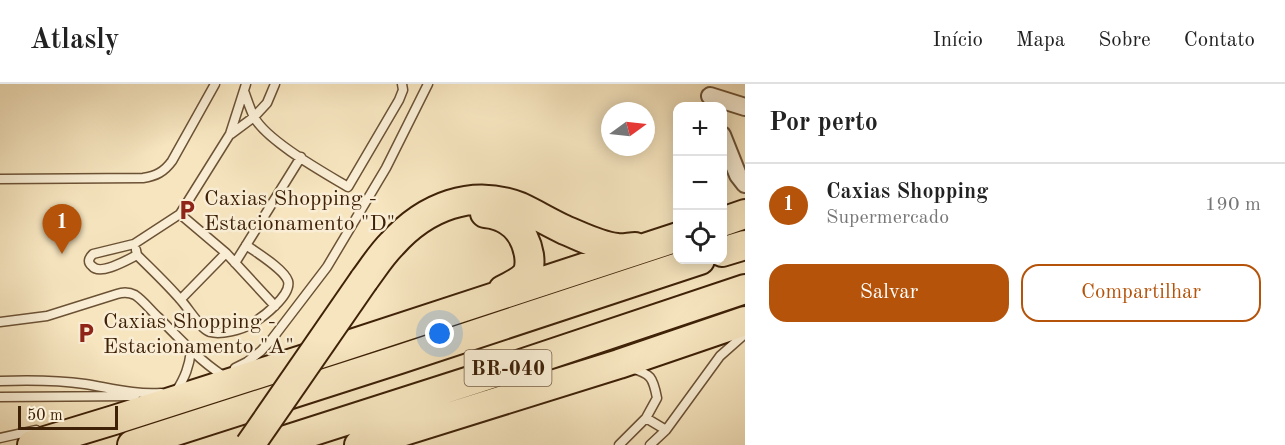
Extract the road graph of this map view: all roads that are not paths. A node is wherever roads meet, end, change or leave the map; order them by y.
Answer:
1 (215, 84) edge
2 (275, 84) edge
3 (402, 84) edge
4 (428, 84) edge
5 (245, 87) edge
6 (711, 95) edge
7 (745, 107) edge
8 (254, 117) junction
9 (230, 134) junction
10 (727, 146) edge
11 (301, 157) junction
12 (0, 179) edge
13 (745, 184) edge
14 (180, 214) junction
15 (745, 214) edge
16 (727, 221) edge
17 (666, 241) edge
18 (134, 244) junction
19 (246, 245) junction
20 (745, 245) edge
21 (727, 251) edge
22 (226, 253) junction
23 (137, 255) junction
24 (235, 263) junction
25 (688, 264) edge
26 (369, 281) junction
27 (745, 289) edge
28 (181, 299) junction
29 (485, 299) junction
30 (275, 306) junction
31 (745, 321) edge
32 (0, 322) edge
33 (745, 334) edge
34 (191, 351) junction
35 (619, 364) junction
36 (0, 381) edge
37 (199, 384) junction
38 (132, 394) junction
39 (0, 397) edge
40 (100, 415) dead end
41 (646, 418) junction
42 (666, 430) junction
43 (38, 436) edge
44 (0, 438) edge
45 (132, 445) edge
46 (250, 445) edge
47 (263, 445) edge
48 (270, 445) edge
49 (359, 445) edge
50 (619, 445) edge
51 (650, 445) edge

1 - 12 lane
2 - 8 lane
3 - 11 lane
4 - 37 lane
5 - 8 lane
5 - 9 lane
6 - 7 street
8 - 9 lane
8 - 11 lane
9 - 14 lane
10 - 13 street
11 - 19 lane
14 - 18 lane
14 - 22 lane
15 - 16 highway
17 - 26 highway
17 - 29 highway
18 - 23 lane
18 - 23 lane
19 - 24 lane
19 - 30 lane
20 - 21 highway
22 - 24 lane
22 - 28 lane
23 - 28 lane
24 - 30 lane
25 - 45 highway, BR-040
26 - 29 highway
26 - 46 highway, bridge
26 - 47 highway
27 - 48 highway, BR-040
28 - 30 lane
29 - 37 highway
31 - 35 highway
32 - 34 lane
33 - 42 lane
34 - 37 lane
34 - 37 lane
35 - 41 lane
35 - 49 highway
36 - 38 lane
37 - 38 lane
37 - 40 lane
37 - 43 highway
38 - 39 lane
41 - 42 lane
41 - 50 lane
42 - 51 lane
43 - 44 lane

